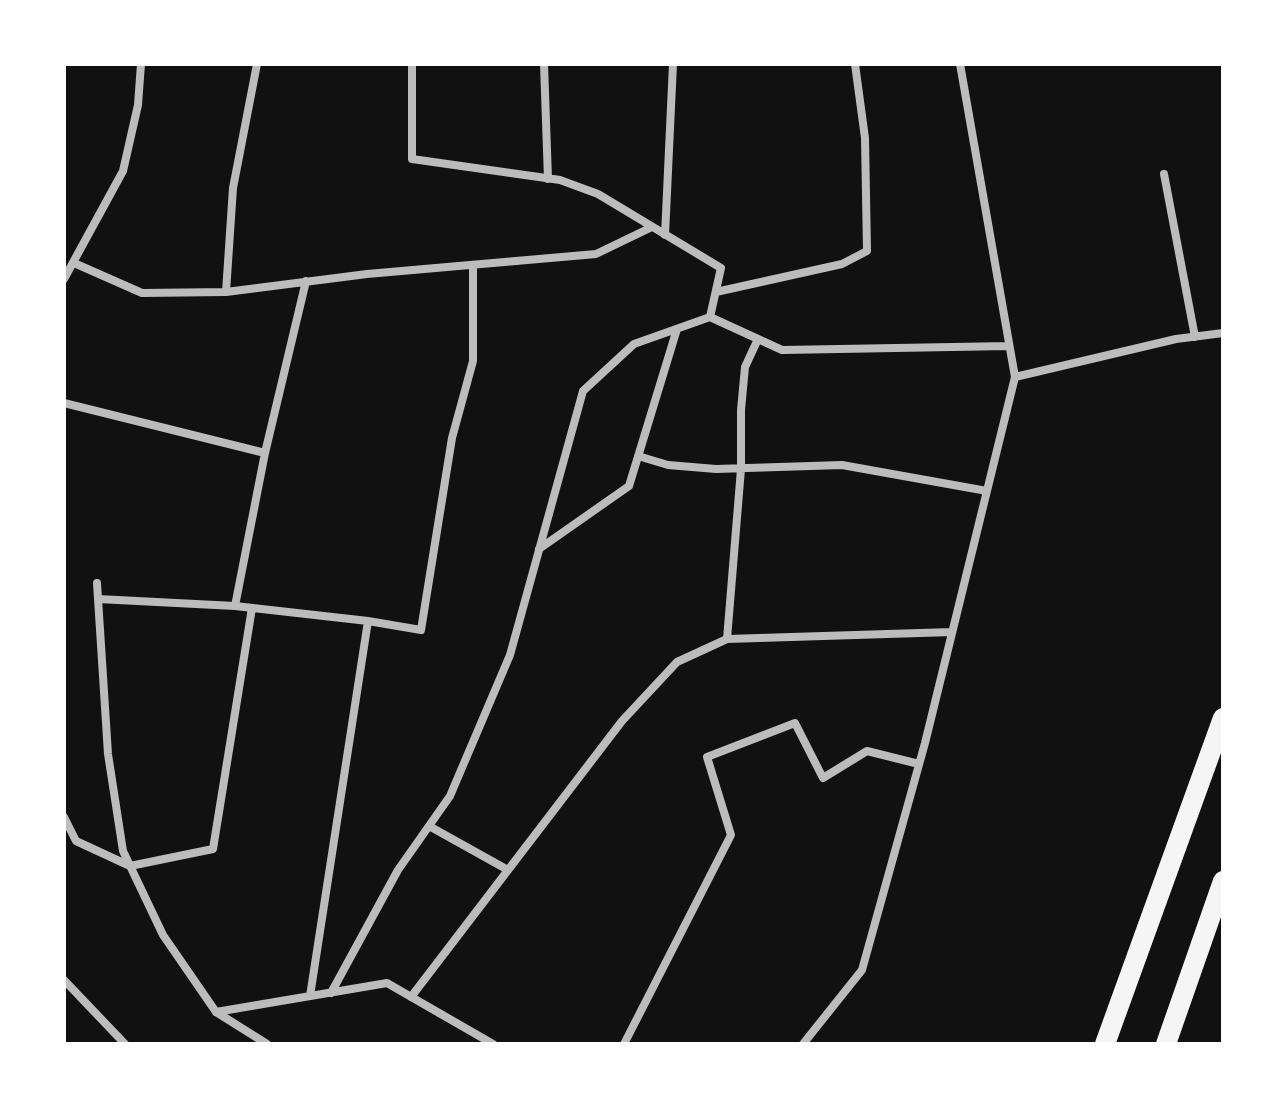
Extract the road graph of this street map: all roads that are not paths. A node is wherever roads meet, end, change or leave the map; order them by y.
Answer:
1 (141, 64) edge
2 (257, 64) edge
3 (412, 64) edge
4 (544, 64) edge
5 (673, 64) edge
6 (855, 64) edge
7 (960, 64) edge
8 (1164, 174) dead end
9 (548, 179) junction
10 (652, 227) junction
11 (665, 235) junction
12 (74, 263) junction
13 (473, 266) junction
14 (64, 279) edge
15 (306, 281) junction
16 (226, 292) junction
17 (716, 292) junction
18 (710, 317) junction
19 (677, 329) junction
20 (1223, 333) edge
21 (1195, 337) junction
22 (758, 339) junction
23 (1009, 346) junction
24 (1015, 377) junction
25 (64, 403) edge
26 (265, 453) junction
27 (638, 456) junction
28 (741, 469) junction
29 (987, 491) junction
30 (538, 549) junction
31 (97, 583) dead end
32 (98, 599) junction
33 (235, 606) junction
34 (252, 608) junction
35 (368, 621) junction
36 (952, 632) junction
37 (727, 639) junction
38 (1223, 718) edge
39 (919, 764) junction
40 (64, 817) edge
41 (429, 826) junction
42 (130, 866) junction
43 (508, 870) junction
44 (1223, 881) edge
45 (64, 980) edge
46 (331, 993) junction
47 (310, 996) junction
48 (411, 997) junction
49 (216, 1012) junction
50 (125, 1044) edge
51 (267, 1044) edge
52 (493, 1044) edge
53 (624, 1044) edge
54 (803, 1044) edge
55 (1105, 1044) edge
56 (1166, 1044) edge

1 - 12 street
2 - 16 street
3 - 9 street
4 - 9 street
5 - 11 street
6 - 17 street
7 - 23 street
8 - 21 street
9 - 10 street
10 - 11 street
10 - 13 street
11 - 17 street
12 - 14 street
12 - 16 street
13 - 15 street
13 - 35 street
15 - 16 street
15 - 26 street
17 - 18 street
18 - 19 street
18 - 22 street
19 - 27 street
19 - 30 street
20 - 21 street
21 - 24 street
22 - 23 street
22 - 28 street
23 - 24 street
24 - 29 street
25 - 26 street
26 - 33 street
27 - 28 street
27 - 30 street
28 - 29 street
28 - 37 street
29 - 36 street
30 - 41 street
31 - 32 street
32 - 33 street
32 - 42 street
33 - 34 street
34 - 35 street
34 - 42 street
35 - 47 street
36 - 37 street
36 - 39 street
37 - 43 street
38 - 55 main road
39 - 53 street
39 - 54 street
40 - 42 street
41 - 43 street
41 - 46 street
42 - 49 street
43 - 48 street
44 - 56 main road
45 - 50 street
46 - 47 street
46 - 48 street
47 - 49 street
48 - 52 street
49 - 51 street

